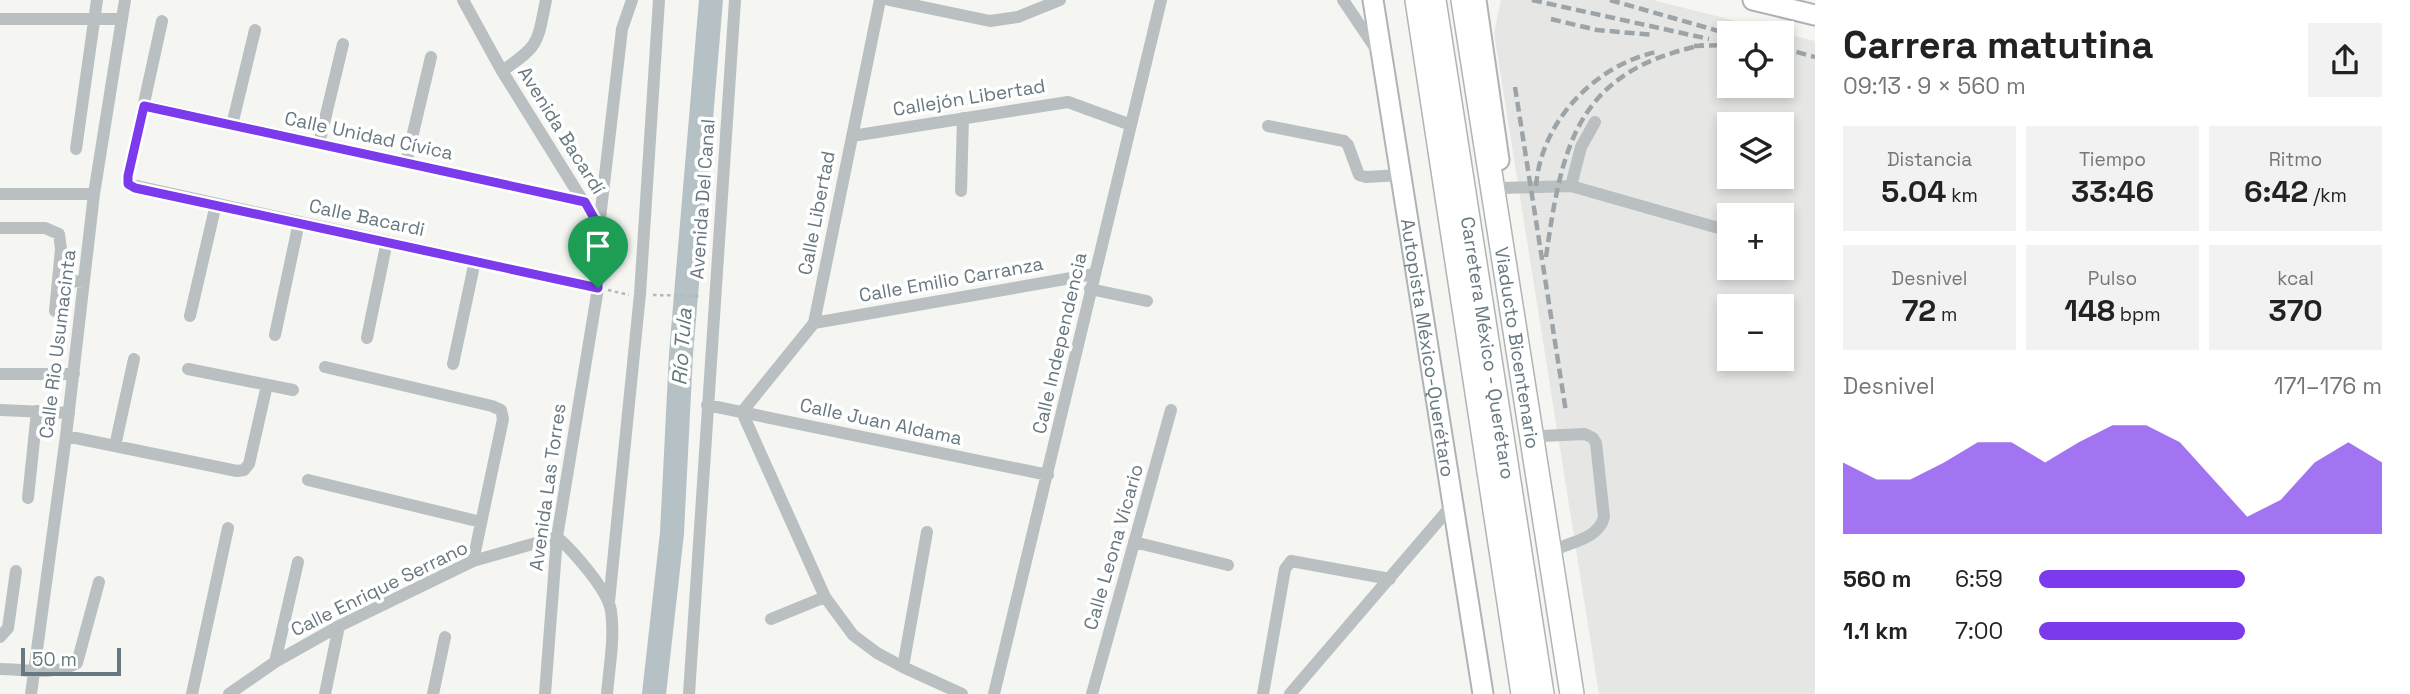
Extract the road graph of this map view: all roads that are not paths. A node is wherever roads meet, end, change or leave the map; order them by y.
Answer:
1 (125, 0) edge
2 (463, 0) edge
3 (546, 0) edge
4 (632, 0) edge
5 (659, 0) edge
6 (735, 0) edge
7 (880, 0) edge
8 (889, 0) edge
9 (1060, 0) edge
10 (1161, 0) edge
11 (1343, 0) edge
12 (1373, 0) edge
13 (1417, 0) edge
14 (1434, 0) edge
15 (1452, 0) edge
16 (1463, 0) edge
17 (1476, 0) edge
18 (1753, 0) edge
19 (97, 3) edge
20 (1815, 15) edge
21 (0, 19) edge
22 (95, 19) junction
23 (121, 19) junction
24 (162, 21) dead end
25 (255, 30) dead end
26 (343, 44) dead end
27 (431, 57) dead end
28 (1382, 58) junction
29 (502, 71) junction
30 (1477, 89) junction
31 (144, 106) junction
32 (963, 118) junction
33 (1595, 122) dead end
34 (232, 125) junction
35 (1131, 125) junction
36 (1268, 126) dead end
37 (852, 135) junction
38 (319, 144) junction
39 (76, 149) dead end
40 (406, 163) junction
41 (1401, 175) junction
42 (1571, 186) junction
43 (1503, 188) junction
44 (961, 191) dead end
45 (0, 194) edge
46 (94, 194) junction
47 (585, 202) junction
48 (216, 204) junction
49 (299, 222) junction
50 (599, 227) junction
51 (0, 228) edge
52 (1717, 228) edge
53 (387, 241) junction
54 (475, 261) junction
55 (1094, 274) junction
56 (58, 279) junction
57 (84, 282) junction
58 (598, 288) junction
59 (1090, 289) junction
60 (1147, 301) dead end
61 (55, 311) dead end
62 (190, 316) dead end
63 (814, 323) junction
64 (275, 335) dead end
65 (367, 338) dead end
66 (134, 359) dead end
67 (453, 364) dead end
68 (325, 367) dead end
69 (188, 369) dead end
70 (0, 374) edge
71 (74, 374) junction
72 (267, 385) junction
73 (293, 390) dead end
74 (707, 405) junction
75 (0, 410) edge
76 (1171, 410) dead end
77 (37, 411) junction
78 (742, 412) junction
79 (69, 413) junction
80 (66, 436) junction
81 (1541, 436) junction
82 (115, 446) junction
83 (1048, 475) junction
84 (308, 480) dead end
85 (28, 498) dead end
86 (1454, 504) junction
87 (481, 522) junction
88 (228, 528) dead end
89 (927, 532) dead end
90 (557, 537) junction
91 (1134, 542) junction
92 (1559, 548) junction
93 (472, 561) junction
94 (299, 562) dead end
95 (1228, 565) dead end
96 (16, 570) dead end
97 (1390, 579) junction
98 (99, 582) dead end
99 (825, 597) junction
100 (609, 602) junction
101 (771, 619) dead end
102 (339, 626) junction
103 (0, 637) edge
104 (445, 637) dead end
105 (1518, 660) junction
106 (275, 662) junction
107 (903, 667) junction
108 (0, 669) edge
109 (33, 670) junction
110 (31, 694) edge
111 (192, 694) edge
112 (229, 694) edge
113 (325, 694) edge
114 (433, 694) edge
115 (545, 694) edge
116 (607, 694) edge
117 (689, 694) edge
118 (962, 694) edge
119 (994, 694) edge
120 (1092, 694) edge
121 (1263, 694) edge
122 (1290, 694) edge
123 (1483, 694) edge
124 (1517, 694) edge
125 (1523, 694) edge
126 (1542, 694) edge
127 (1572, 694) edge
128 (1580, 694) edge

1 - 23 street, Calle Rio Usumacinta
2 - 29 street, Avenida Bacardí
3 - 29 street
4 - 50 street
5 - 100 street
6 - 74 street, Avenida Del Canal
7 - 37 street, Calle Libertad
8 - 9 street
10 - 35 street, Calle Independencia
11 - 28 street
12 - 28 main road, Autopista México-Querétaro
13 - 105 highway, Carretera México - Querétaro
14 - 126 highway, Carretera México - Querétaro
15 - 30 highway
16 - 30 highway, Viaducto Bicentenario
17 - 43 main road
18 - 20 main road
19 - 22 street
21 - 22 street
22 - 23 street
22 - 39 street
23 - 46 street, Calle Rio Usumacinta
24 - 31 street
25 - 34 street
26 - 38 street
27 - 40 street
28 - 41 main road, Autopista México-Querétaro
29 - 47 street, Avenida Bacardí
30 - 127 highway, Viaducto Bicentenario
31 - 34 street, Calle Unidad Cívica
31 - 48 street, Calle Bacardi
32 - 35 street, Callejón Libertad
32 - 37 street, Callejón Libertad
32 - 44 street
33 - 42 street
34 - 38 street, Calle Unidad Cívica
35 - 55 street, Calle Independencia
36 - 41 street
37 - 63 street, Calle Libertad
38 - 40 street, Calle Unidad Cívica
40 - 47 street, Calle Unidad Cívica
41 - 86 main road, Autopista México-Querétaro
42 - 43 street
42 - 52 street
43 - 81 main road
45 - 46 street
46 - 57 street, Calle Rio Usumacinta
47 - 50 street, Avenida Bacardí
48 - 49 street, Calle Bacardi
48 - 62 street
49 - 53 street, Calle Bacardi
49 - 64 street
50 - 58 street
51 - 56 street
53 - 54 street, Calle Bacardi
53 - 65 street
54 - 58 street, Calle Bacardi
54 - 67 street
55 - 59 street, Calle Independencia
55 - 63 street, Calle Emilio Carranza
56 - 57 street
56 - 61 street
57 - 71 street, Calle Rio Usumacinta
58 - 90 street, Avenida Las Torres
59 - 60 street
59 - 83 street, Calle Independencia
63 - 78 street, Calle Libertad
66 - 82 street
68 - 87 street
69 - 72 street
70 - 71 street
71 - 79 street, Calle Rio Usumacinta
72 - 73 street
72 - 82 street
74 - 78 street, Calle Juan Aldama
74 - 117 street, Avenida Del Canal
75 - 77 street
76 - 91 street, Calle Leona Vicario
77 - 79 street
77 - 85 street
78 - 83 street, Calle Juan Aldama
78 - 99 street
79 - 80 street, Calle Rio Usumacinta
80 - 82 street
80 - 109 street, Calle Rio Usumacinta
81 - 92 main road
81 - 92 street
83 - 119 street, Calle Independencia
84 - 87 street
86 - 97 street
86 - 123 main road, Autopista México-Querétaro
87 - 93 street
88 - 111 street
89 - 107 street
90 - 93 street, Calle Enrique Serrano
90 - 100 street
90 - 115 street, Avenida Las Torres
91 - 95 street
91 - 120 street, Calle Leona Vicario
92 - 128 main road
93 - 102 street, Calle Enrique Serrano
94 - 106 street
96 - 103 street
97 - 121 street
97 - 122 street
98 - 109 street
99 - 101 street
99 - 107 street
100 - 116 street
102 - 106 street, Calle Enrique Serrano
102 - 113 street
104 - 114 street
105 - 124 highway
105 - 125 highway, Carretera México - Querétaro
106 - 112 street, Calle Enrique Serrano
107 - 118 street
108 - 109 street
109 - 110 street, Calle Rio Usumacinta

